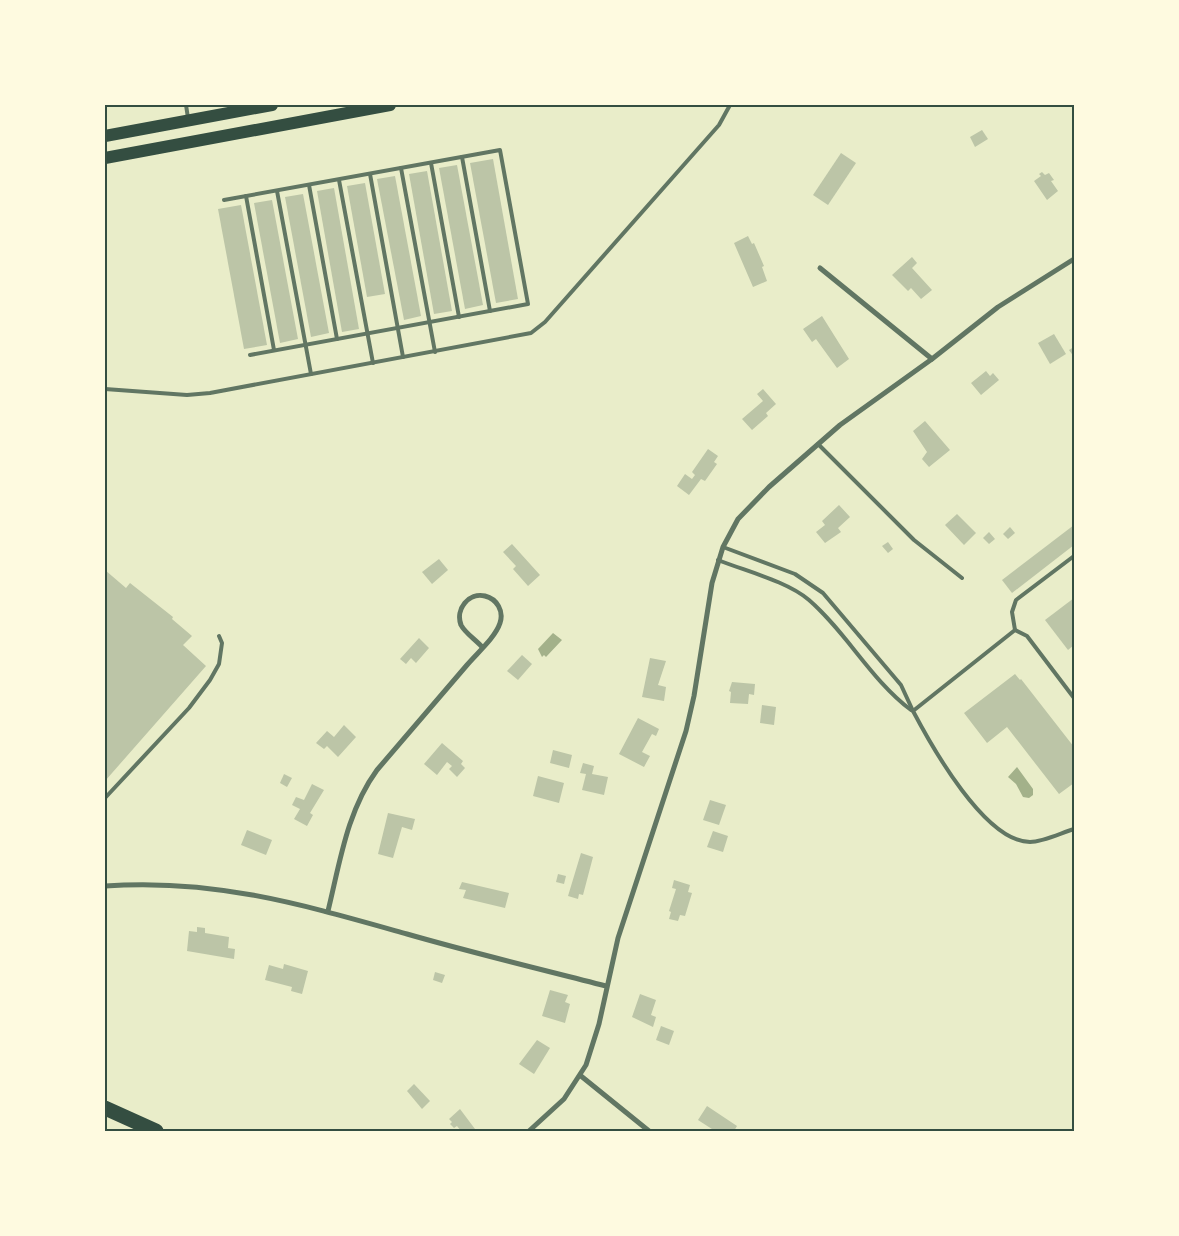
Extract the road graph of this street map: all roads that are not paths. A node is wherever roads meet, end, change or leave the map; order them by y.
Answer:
1 (186, 105) edge
2 (272, 105) edge
3 (390, 105) edge
4 (730, 105) edge
5 (188, 120) junction
6 (105, 136) edge
7 (462, 157) junction
8 (105, 158) edge
9 (431, 163) junction
10 (401, 168) junction
11 (370, 174) junction
12 (339, 180) junction
13 (309, 185) junction
14 (277, 191) junction
15 (246, 196) junction
16 (224, 200) dead end
17 (1074, 259) edge
18 (820, 268) dead end
19 (490, 311) junction
20 (459, 317) junction
21 (430, 322) junction
22 (398, 328) junction
23 (367, 334) junction
24 (337, 339) junction
25 (306, 345) junction
26 (274, 350) junction
27 (435, 352) junction
28 (250, 355) dead end
29 (403, 357) junction
30 (932, 359) junction
31 (373, 363) junction
32 (311, 374) junction
33 (105, 389) edge
34 (818, 444) junction
35 (723, 547) junction
36 (1074, 556) edge
37 (718, 560) junction
38 (962, 578) dead end
39 (1015, 630) junction
40 (219, 636) dead end
41 (482, 647) junction
42 (1074, 698) edge
43 (913, 711) junction
44 (105, 798) edge
45 (1074, 829) edge
46 (105, 886) edge
47 (328, 911) junction
48 (606, 986) junction
49 (581, 1076) junction
50 (105, 1108) edge
51 (156, 1131) edge
52 (529, 1131) edge
53 (649, 1131) edge

1 - 5 lane
2 - 5 main road
3 - 8 main road
4 - 27 lane
5 - 6 main road
7 - 9 lane
7 - 19 lane
7 - 19 lane
9 - 10 lane
9 - 20 lane
10 - 11 lane
10 - 21 lane
11 - 12 lane
11 - 22 lane
12 - 13 lane
12 - 23 lane
13 - 14 lane
13 - 24 lane
14 - 15 lane
14 - 25 lane
15 - 16 lane
15 - 26 lane
17 - 30 street
18 - 30 street
19 - 20 lane
20 - 21 lane
21 - 22 lane
21 - 27 lane
22 - 23 lane
22 - 29 lane
23 - 24 lane
23 - 31 lane
24 - 25 lane
25 - 26 lane
25 - 32 lane
26 - 28 lane
27 - 29 lane
29 - 31 lane
30 - 34 street
31 - 32 lane
32 - 33 lane
34 - 35 street
34 - 38 lane
35 - 37 street
35 - 43 lane
36 - 39 lane
37 - 43 lane
37 - 48 street
39 - 42 lane
39 - 43 lane
40 - 44 lane
41 - 41 street
41 - 47 street
43 - 45 lane
46 - 47 street
47 - 48 street
48 - 49 street
49 - 52 street
49 - 53 street
50 - 51 highway

